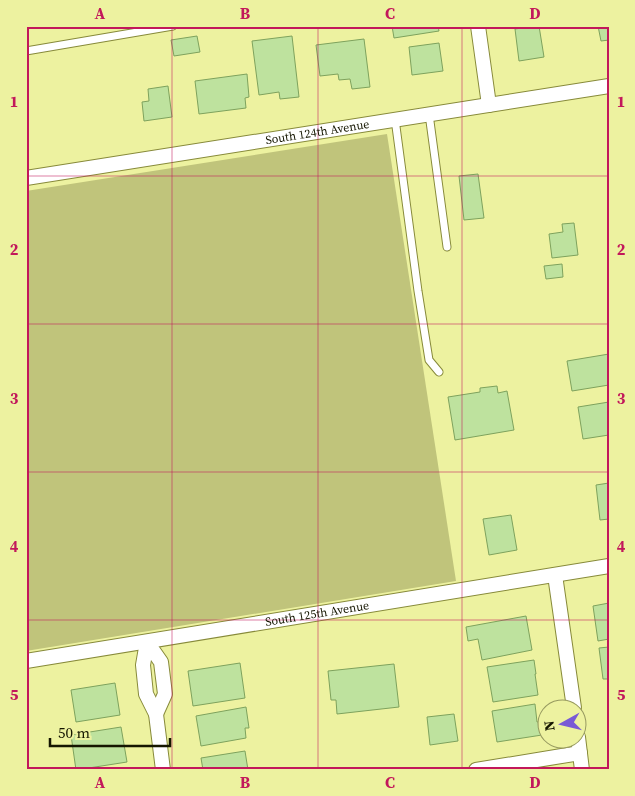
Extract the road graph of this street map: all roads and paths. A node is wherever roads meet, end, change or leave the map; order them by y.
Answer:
1 (173, 26) edge
2 (478, 26) edge
3 (26, 50) edge
4 (609, 86) edge
5 (489, 105) junction
6 (429, 114) junction
7 (395, 119) junction
8 (26, 178) edge
9 (447, 246) dead end
10 (439, 372) dead end
11 (609, 566) edge
12 (555, 575) junction
13 (147, 642) junction
14 (26, 661) edge
15 (573, 698) edge
16 (579, 748) edge
17 (580, 753) junction
18 (163, 770) edge
19 (476, 770) edge
20 (582, 770) edge

1 - 3 lane
2 - 5 street
4 - 5 street, South 124th Avenue
5 - 6 street, South 124th Avenue
6 - 7 street, South 124th Avenue
6 - 9 lane
7 - 8 street, South 124th Avenue
7 - 10 lane
11 - 12 street, South 125th Avenue
12 - 13 street, South 125th Avenue
12 - 15 street
13 - 14 street, South 125th Avenue
13 - 18 street
16 - 17 street
17 - 19 street
17 - 20 street

